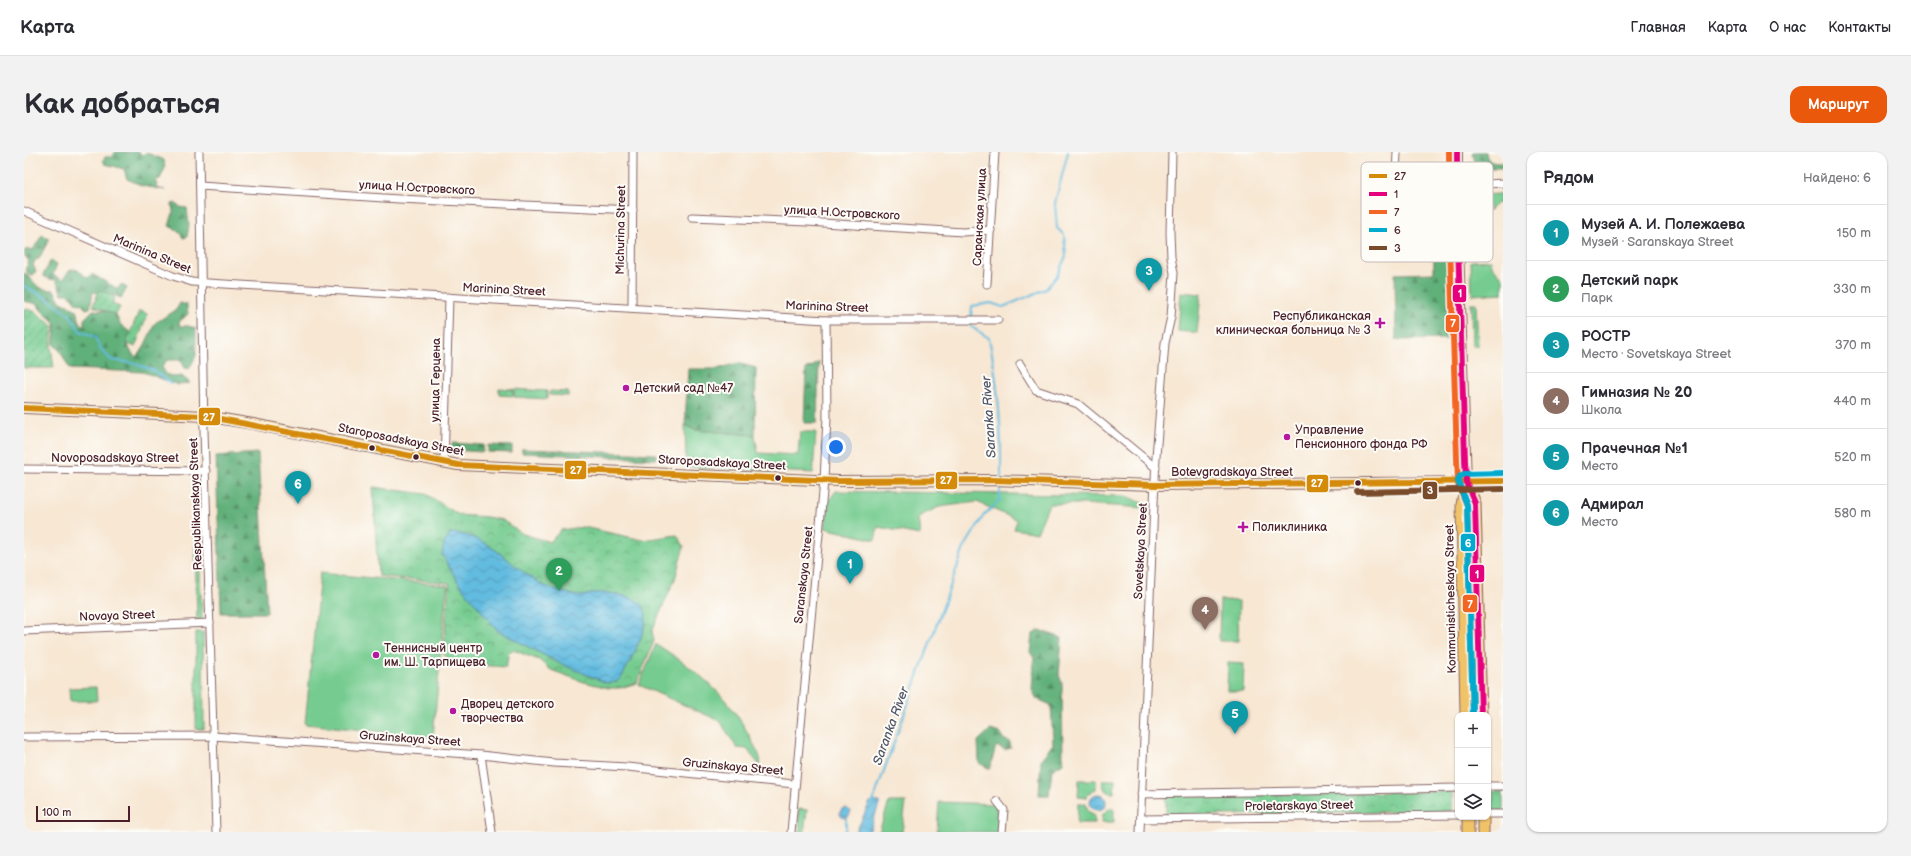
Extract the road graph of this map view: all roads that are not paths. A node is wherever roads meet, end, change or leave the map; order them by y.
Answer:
1 (199, 152) edge
2 (633, 152) edge
3 (994, 152) edge
4 (1172, 152) edge
5 (1397, 152) edge
6 (1397, 162) edge
7 (1503, 183) edge
8 (1493, 184) edge
9 (200, 186) junction
10 (633, 210) junction
11 (24, 211) edge
12 (692, 218) dead end
13 (991, 230) junction
14 (1459, 262) edge
15 (202, 283) junction
16 (987, 284) dead end
17 (449, 297) junction
18 (632, 308) junction
19 (826, 320) junction
20 (998, 320) dead end
21 (1020, 364) dead end
22 (24, 408) edge
23 (205, 416) junction
24 (444, 464) junction
25 (1156, 468) junction
26 (24, 469) edge
27 (206, 471) junction
28 (824, 481) junction
29 (1466, 482) junction
30 (1503, 482) edge
31 (1155, 486) junction
32 (210, 623) junction
33 (24, 631) edge
34 (1466, 712) edge
35 (1481, 712) edge
36 (213, 736) junction
37 (24, 738) edge
38 (481, 754) junction
39 (794, 784) junction
40 (1491, 786) edge
41 (1503, 786) edge
42 (1455, 788) edge
43 (1141, 794) junction
44 (998, 801) dead end
45 (1491, 814) edge
46 (1503, 814) edge
47 (1455, 815) edge
48 (1141, 819) junction
49 (1468, 820) edge
50 (1483, 820) edge
51 (216, 832) edge
52 (492, 832) edge
53 (791, 832) edge
54 (1002, 832) edge
55 (1140, 832) edge
56 (1468, 832) edge
57 (1483, 832) edge

1 - 9 street, Respublikanskaya Street
2 - 10 street, Michurina Street
3 - 13 street, Саранская улица
4 - 25 street, Sovetskaya Street
5 - 6 street
7 - 8 street
9 - 10 street, улица Н.Островского
9 - 15 street, Respublikanskaya Street
10 - 18 street, Michurina Street
11 - 15 street, Marinina Street
12 - 13 street, улица Н.Островского
13 - 16 street, Саранская улица
14 - 29 main road, Kommunisticheskaya Street
15 - 17 street, Marinina Street
15 - 23 street, Respublikanskaya Street
17 - 18 street, Marinina Street
17 - 24 street, улица Герцена
18 - 19 street, Marinina Street
19 - 20 street, Marinina Street
19 - 28 street, Saranskaya Street
21 - 25 street, Botevgradskaya Street
22 - 23 main road, Staroposadskaya Street
23 - 24 main road, Staroposadskaya Street
23 - 27 street, Respublikanskaya Street
24 - 28 main road, Staroposadskaya Street
25 - 31 street, Sovetskaya Street
26 - 27 street, Novoposadskaya Street
27 - 32 street, Respublikanskaya Street
28 - 31 main road, Botevgradskaya Street
28 - 39 street, Saranskaya Street
29 - 30 main road, Botevgradskaya Street
29 - 31 main road, Botevgradskaya Street
29 - 34 main road, Kommunisticheskaya Street
29 - 35 main road, Kommunisticheskaya Street
31 - 43 street, Sovetskaya Street
32 - 33 street, Novaya Street
32 - 36 street, Respublikanskaya Street
36 - 37 street, Gruzinskaya Street
36 - 38 street, Gruzinskaya Street
36 - 51 street, Respublikanskaya Street
38 - 39 street, Gruzinskaya Street
38 - 52 street
39 - 53 street, Saranskaya Street
40 - 41 street
42 - 43 street, Proletarskaya Street
43 - 48 street, Sovetskaya Street
44 - 54 street
45 - 46 street
47 - 48 street, Proletarskaya Street
48 - 55 street, Sovetskaya Street
49 - 56 main road
50 - 57 main road

